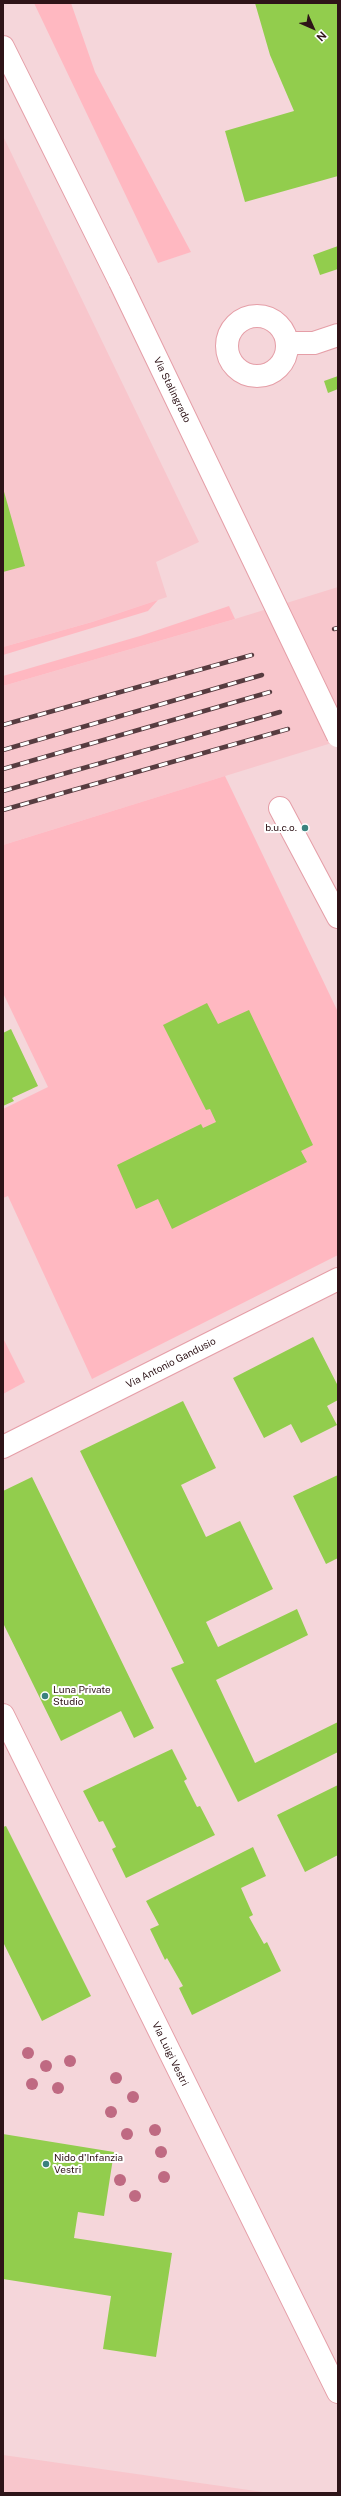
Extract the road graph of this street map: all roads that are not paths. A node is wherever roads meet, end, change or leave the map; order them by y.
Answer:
1 (3, 47) edge
2 (338, 335) edge
3 (287, 343) dead end
4 (338, 736) edge
5 (280, 808) dead end
6 (338, 917) edge
7 (338, 1279) edge
8 (3, 1447) edge
9 (3, 1715) edge
10 (338, 2392) edge

1 - 4 street, Via Stalingrado, bridge
2 - 3 street
5 - 6 street
7 - 8 street, Via Antonio Gandusio
9 - 10 street, Via Luigi Vestri

